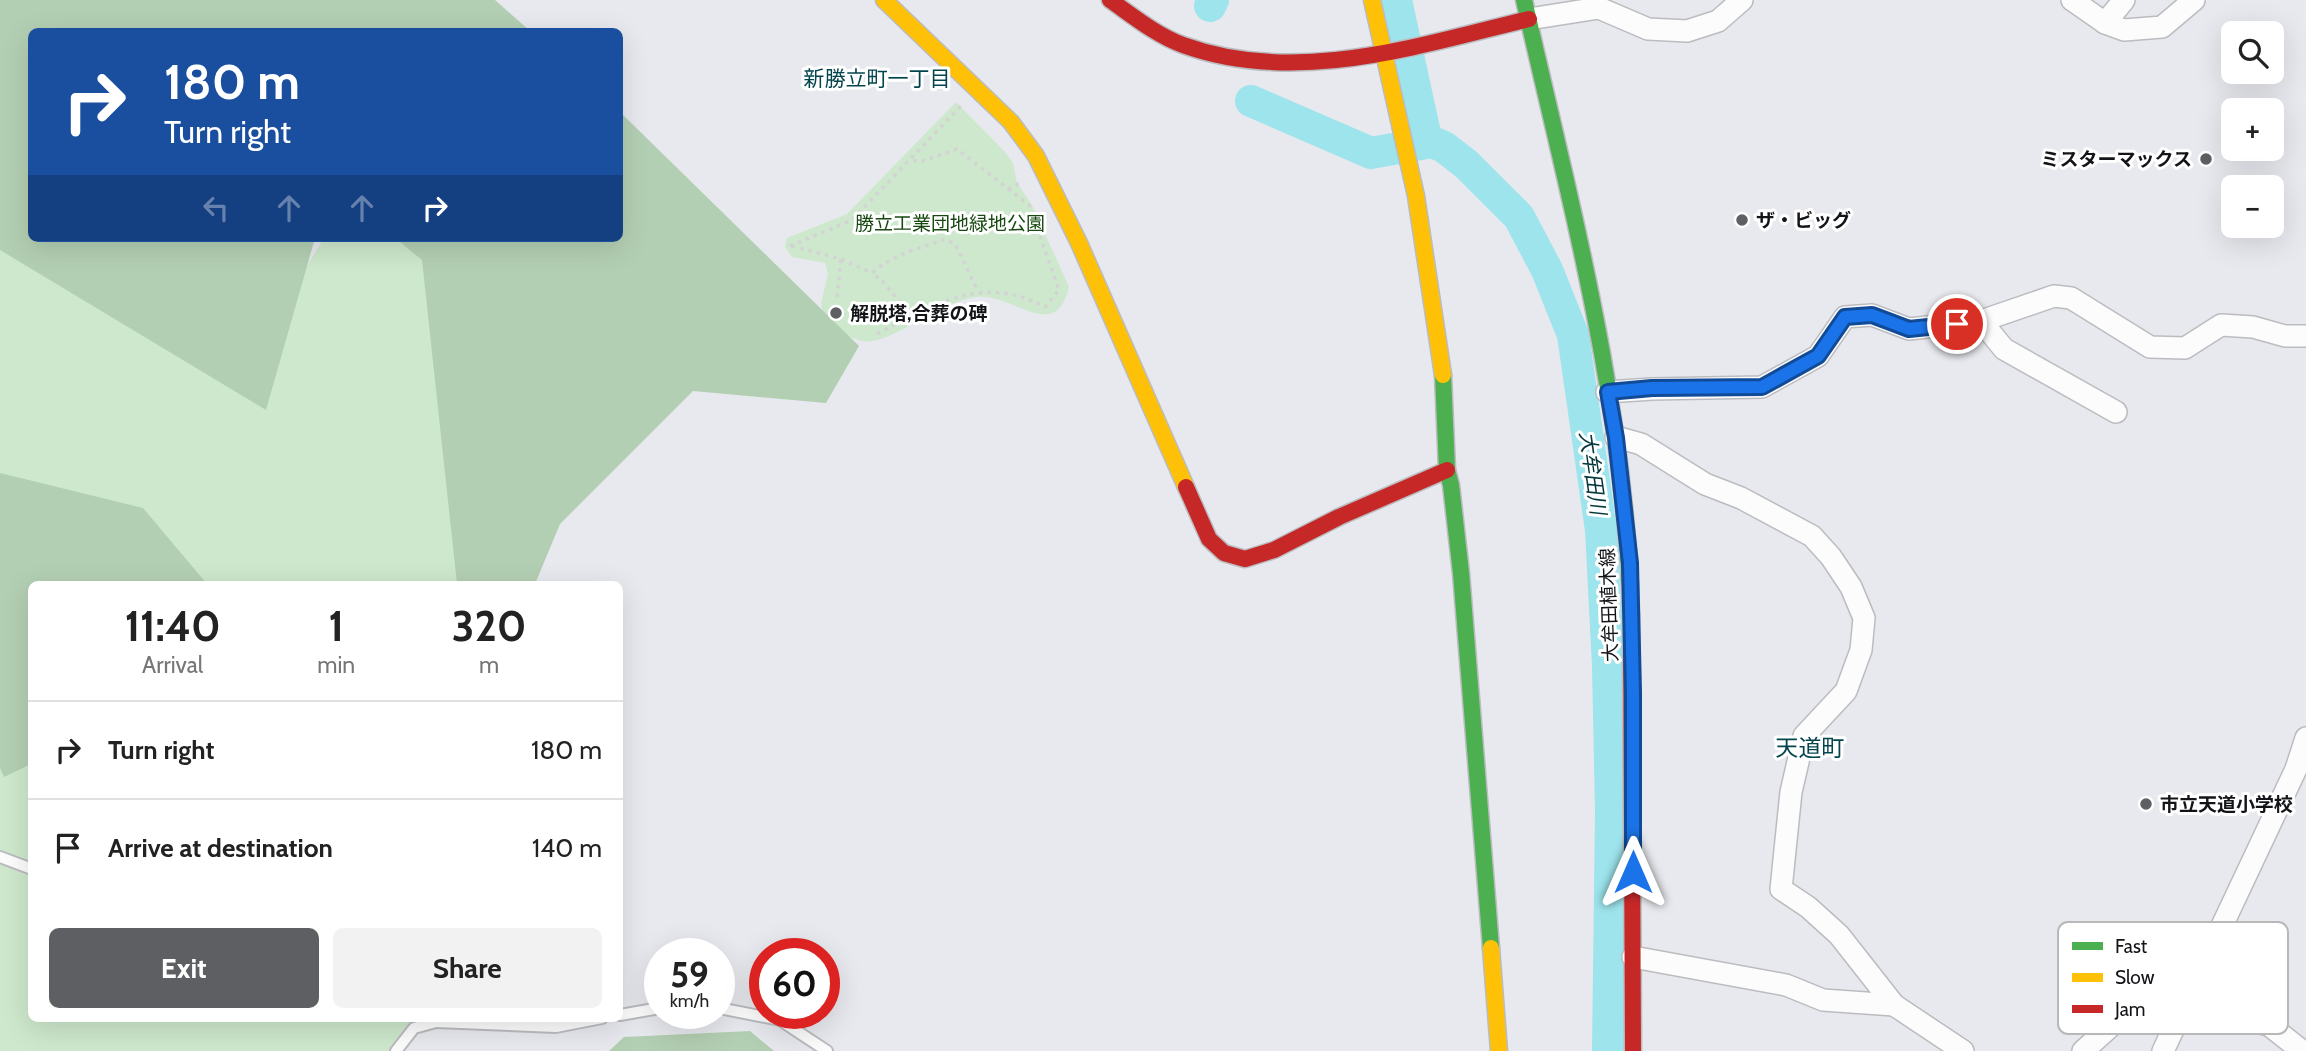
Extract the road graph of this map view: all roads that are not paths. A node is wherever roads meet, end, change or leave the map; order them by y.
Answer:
1 (884, 0) edge
2 (1110, 0) edge
3 (1372, 0) edge
4 (1742, 0) edge
5 (2072, 0) edge
6 (2124, 0) edge
7 (2194, 0) edge
8 (1526, 9) edge
9 (2105, 23) junction
10 (1389, 51) junction
11 (1981, 321) junction
12 (2306, 336) edge
13 (1608, 392) junction
14 (2116, 412) dead end
15 (1616, 438) junction
16 (1447, 470) junction
17 (2306, 738) edge
18 (2301, 768) edge
19 (0, 857) edge
20 (28, 868) edge
21 (2224, 922) edge
22 (1633, 957) junction
23 (1894, 1005) junction
24 (644, 1011) edge
25 (735, 1011) edge
26 (623, 1014) edge
27 (436, 1022) joint
28 (582, 1022) edge
29 (2102, 1034) edge
30 (2171, 1034) edge
31 (2280, 1034) edge
32 (396, 1051) edge
33 (827, 1051) edge
34 (1499, 1051) edge
35 (1633, 1051) edge
36 (1963, 1051) edge
37 (2083, 1051) edge
38 (2163, 1051) edge
39 (2302, 1051) edge

1 - 16 street
2 - 10 street
3 - 10 street
4 - 8 street
5 - 9 street
6 - 9 street
7 - 9 street
8 - 10 street
8 - 13 street, 大牟田植木線
10 - 16 street
11 - 12 street
11 - 13 street
11 - 14 street
13 - 15 street, 大牟田植木線
15 - 22 street, 大牟田植木線
15 - 23 street
16 - 34 street
17 - 18 street
18 - 21 street
19 - 20 lane
22 - 23 street
22 - 35 street, 大牟田植木線
23 - 36 street
24 - 26 lane
25 - 33 lane
27 - 28 lane
27 - 32 lane
29 - 37 street
30 - 38 street
31 - 39 street

